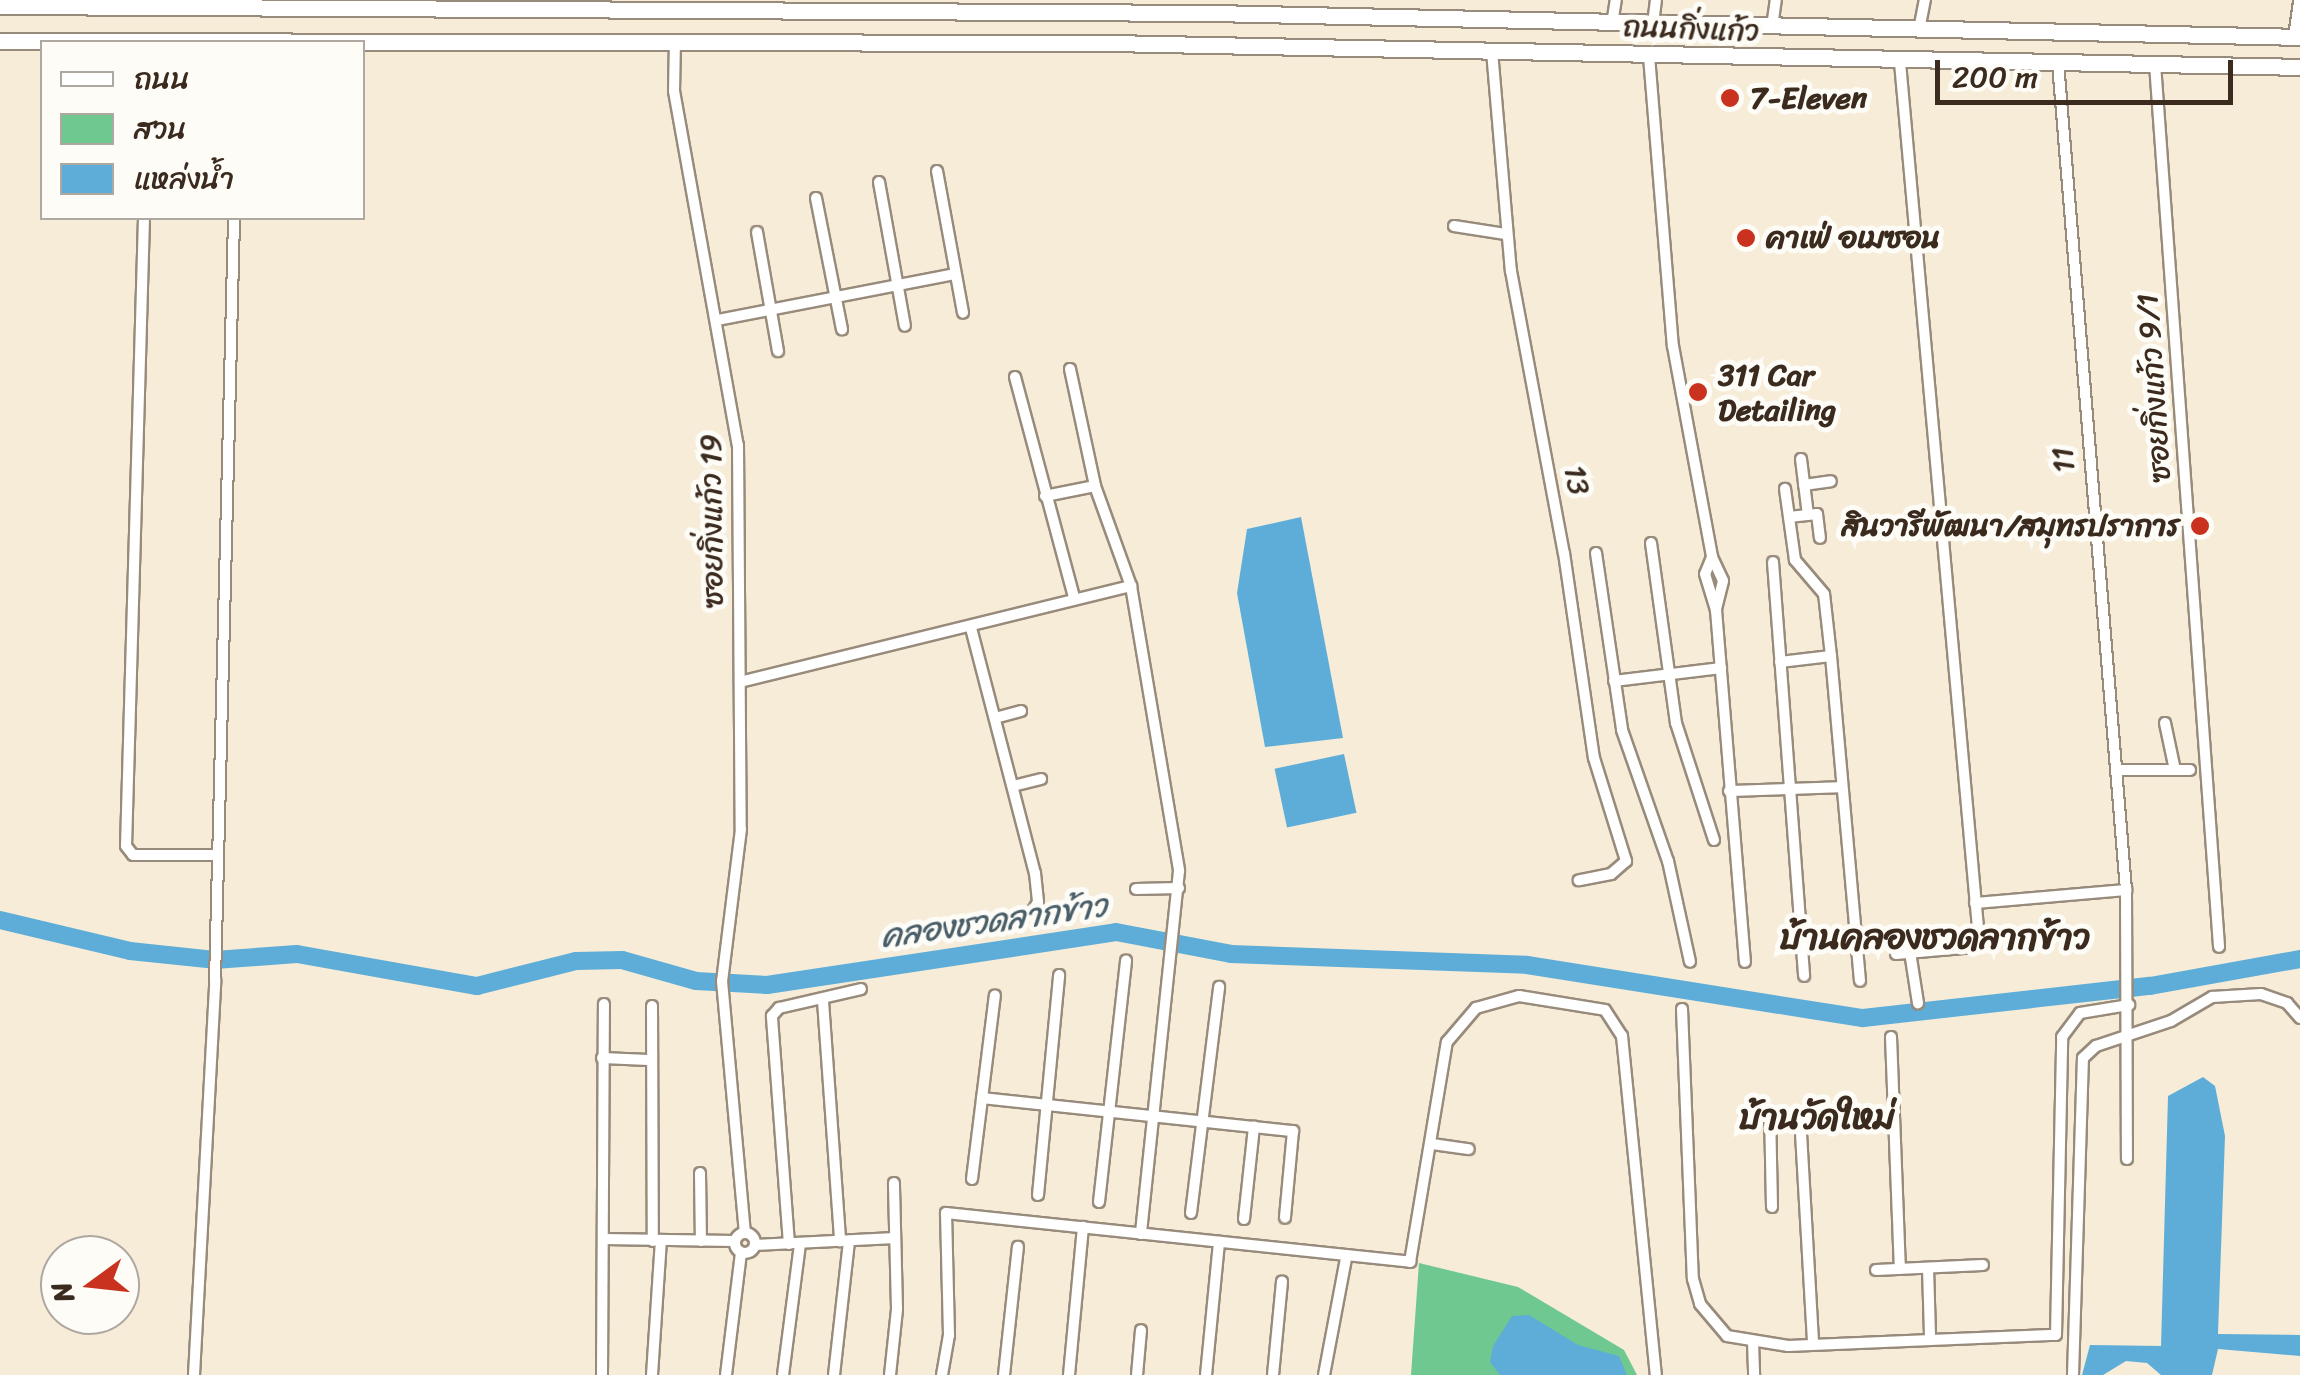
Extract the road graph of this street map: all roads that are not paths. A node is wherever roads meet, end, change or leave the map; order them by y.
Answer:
1 (1616, 0) edge
2 (1656, 0) edge
3 (1776, 0) edge
4 (1926, 0) edge
5 (2300, 0) edge
6 (622, 3) edge
7 (806, 5) edge
8 (0, 6) edge
9 (1309, 8) edge
10 (1612, 24) junction
11 (1653, 24) junction
12 (1772, 27) junction
13 (1919, 30) junction
14 (2214, 36) junction
15 (2297, 37) edge
16 (675, 39) junction
17 (365, 40) edge
18 (0, 41) edge
19 (40, 41) edge
20 (1492, 52) junction
21 (1650, 56) junction
22 (1900, 63) junction
23 (2058, 63) junction
24 (2155, 64) junction
25 (2214, 66) junction
26 (2300, 66) edge
27 (936, 171) dead end
28 (879, 182) dead end
29 (816, 198) dead end
30 (144, 220) edge
31 (234, 220) edge
32 (1454, 226) dead end
33 (757, 232) dead end
34 (1505, 234) junction
35 (955, 274) junction
36 (898, 284) junction
37 (836, 296) junction
38 (771, 309) junction
39 (962, 313) dead end
40 (718, 320) junction
41 (905, 326) dead end
42 (842, 329) dead end
43 (778, 351) dead end
44 (1070, 369) dead end
45 (1015, 378) dead end
46 (1801, 459) dead end
47 (1831, 482) dead end
48 (1804, 485) junction
49 (1095, 486) junction
50 (1785, 490) dead end
51 (1046, 496) junction
52 (1808, 514) junction
53 (1789, 517) junction
54 (1820, 538) dead end
55 (1652, 543) dead end
56 (1596, 553) dead end
57 (1773, 562) dead end
58 (1131, 586) junction
59 (1073, 594) dead end
60 (971, 628) junction
61 (1831, 656) junction
62 (1780, 662) junction
63 (1722, 668) junction
64 (1668, 673) junction
65 (1614, 681) junction
66 (740, 682) junction
67 (1021, 711) dead end
68 (995, 718) junction
69 (2165, 724) dead end
70 (2116, 770) junction
71 (2175, 770) junction
72 (2190, 770) dead end
73 (1041, 779) dead end
74 (1013, 786) junction
75 (1841, 787) junction
76 (1788, 789) junction
77 (1729, 791) junction
78 (1714, 840) dead end
79 (217, 855) junction
80 (1580, 880) dead end
81 (1136, 888) dead end
82 (1179, 888) junction
83 (2126, 890) junction
84 (1975, 904) junction
85 (1029, 917) dead end
86 (2219, 947) dead end
87 (1910, 952) junction
88 (1896, 954) dead end
89 (1126, 962) dead end
90 (1690, 962) dead end
91 (1745, 962) dead end
92 (1059, 975) dead end
93 (1804, 976) dead end
94 (1860, 981) dead end
95 (1219, 987) dead end
96 (861, 989) dead end
97 (995, 995) dead end
98 (2129, 999) junction
99 (823, 1001) junction
100 (1918, 1003) dead end
101 (604, 1004) dead end
102 (652, 1006) dead end
103 (1682, 1010) dead end
104 (2300, 1018) edge
105 (2129, 1035) junction
106 (1891, 1037) dead end
107 (602, 1058) junction
108 (649, 1060) junction
109 (982, 1098) junction
110 (1046, 1104) junction
111 (1109, 1111) junction
112 (1770, 1111) junction
113 (1744, 1112) dead end
114 (1154, 1116) junction
115 (1200, 1121) junction
116 (1254, 1126) junction
117 (1432, 1144) junction
118 (1468, 1148) dead end
119 (2126, 1159) dead end
120 (700, 1173) dead end
121 (972, 1178) dead end
122 (894, 1183) dead end
123 (1038, 1196) dead end
124 (1099, 1202) dead end
125 (1772, 1208) dead end
126 (1191, 1212) dead end
127 (1285, 1218) dead end
128 (1244, 1219) dead end
129 (1082, 1228) junction
130 (745, 1232) junction
131 (1142, 1234) junction
132 (895, 1238) junction
133 (604, 1239) junction
134 (657, 1241) junction
135 (701, 1241) junction
136 (734, 1241) junction
137 (845, 1241) junction
138 (1219, 1242) junction
139 (794, 1244) junction
140 (755, 1245) junction
141 (1018, 1247) dead end
142 (741, 1252) junction
143 (1346, 1259) junction
144 (1983, 1265) dead end
145 (1928, 1268) junction
146 (1900, 1269) junction
147 (1876, 1270) dead end
148 (1282, 1281) dead end
149 (1142, 1330) dead end
150 (1930, 1336) junction
151 (1813, 1340) junction
152 (1753, 1342) junction
153 (194, 1375) edge
154 (602, 1375) edge
155 (652, 1375) edge
156 (726, 1375) edge
157 (783, 1375) edge
158 (834, 1375) edge
159 (890, 1375) edge
160 (942, 1375) edge
161 (1004, 1375) edge
162 (1069, 1375) edge
163 (1137, 1375) edge
164 (1206, 1375) edge
165 (1272, 1375) edge
166 (1324, 1375) edge
167 (1656, 1375) edge
168 (1754, 1375) edge
169 (2073, 1375) edge

1 - 10 street
2 - 11 street
3 - 12 street
4 - 13 street
5 - 15 street
6 - 7 main road, ถนนกิ่งแก้ว
6 - 8 main road, ถนนกิ่งแก้ว
7 - 9 main road, ถนนกิ่งแก้ว
9 - 10 main road, ถนนกิ่งแก้ว
10 - 11 main road, ถนนกิ่งแก้ว
11 - 12 main road, ถนนกิ่งแก้ว
12 - 13 main road, ถนนกิ่งแก้ว
13 - 14 main road, ถนนกิ่งแก้ว
14 - 15 main road, ถนนกิ่งแก้ว
14 - 25 main road
16 - 17 main road, ถนนกิ่งแก้ว
16 - 20 main road, ถนนกิ่งแก้ว
16 - 40 street, ซอยกิ่งแก้ว 19
18 - 19 main road, ถนนกิ่งแก้ว
20 - 21 main road, ถนนกิ่งแก้ว
20 - 34 street, 13
21 - 22 main road, ถนนกิ่งแก้ว
21 - 63 street
22 - 23 main road, ถนนกิ่งแก้ว
22 - 84 street
23 - 24 main road, ถนนกิ่งแก้ว
23 - 70 street, 11
24 - 25 main road, ถนนกิ่งแก้ว
24 - 86 street, ซอยกิ่งแก้ว 9/1
25 - 26 main road, ถนนกิ่งแก้ว
27 - 35 street
28 - 36 street
29 - 37 street
30 - 79 street
31 - 79 street
32 - 34 street
33 - 38 street
34 - 80 street, 13
35 - 36 street
35 - 39 street
36 - 37 street
36 - 41 street
37 - 38 street
37 - 42 street
38 - 40 street
38 - 43 street
40 - 66 street, ซอยกิ่งแก้ว 19
44 - 49 street
45 - 51 street
46 - 48 street
47 - 48 street
48 - 52 street
49 - 51 street
49 - 58 street
50 - 53 street
51 - 59 street
52 - 53 street
52 - 54 street
53 - 61 street
55 - 64 street
56 - 65 street
57 - 62 street
58 - 60 street
58 - 82 street
60 - 66 street
60 - 68 street
61 - 62 street
61 - 75 street
62 - 76 street
63 - 64 street
63 - 77 street
64 - 65 street
64 - 78 street
65 - 90 street
66 - 130 street, ซอยกิ่งแก้ว 19
67 - 68 street
68 - 74 street
69 - 71 street
70 - 71 street
70 - 83 street, 11
71 - 72 street
73 - 74 street
74 - 85 street
75 - 76 street
75 - 94 street
76 - 77 street
76 - 93 street
77 - 91 street
79 - 153 street
81 - 82 street
82 - 114 street
83 - 84 street
83 - 98 street, 11
84 - 87 street
87 - 88 street
87 - 100 street
89 - 111 street
92 - 110 street
95 - 115 street
96 - 99 street
97 - 109 street
98 - 105 street, 11
98 - 150 street
99 - 137 street
99 - 139 street
101 - 107 street
102 - 108 street
103 - 152 street
104 - 105 street
105 - 119 street, 11
105 - 169 street
106 - 146 street
107 - 108 street
107 - 133 street
108 - 134 street
109 - 110 street
109 - 121 street
110 - 111 street
110 - 123 street
111 - 114 street
111 - 124 street
112 - 113 street
112 - 125 street
112 - 151 street
114 - 115 street
114 - 131 street
115 - 116 street
115 - 126 street
116 - 127 street
116 - 128 street
117 - 118 street
117 - 143 street
117 - 167 street
120 - 135 street
122 - 132 street
129 - 131 street
129 - 160 street
129 - 162 street
130 - 136 street
130 - 140 street
131 - 138 street
132 - 137 street
132 - 159 street
133 - 134 street
133 - 154 street
134 - 135 street
134 - 155 street
135 - 136 street
136 - 142 street
137 - 139 street
137 - 158 street
138 - 143 street
138 - 164 street
139 - 140 street
139 - 157 street
140 - 142 street
141 - 161 street
142 - 156 street
143 - 166 street
144 - 145 street
145 - 146 street
145 - 150 street
146 - 147 street
148 - 165 street
149 - 163 street
150 - 151 street
151 - 152 street
152 - 168 street

